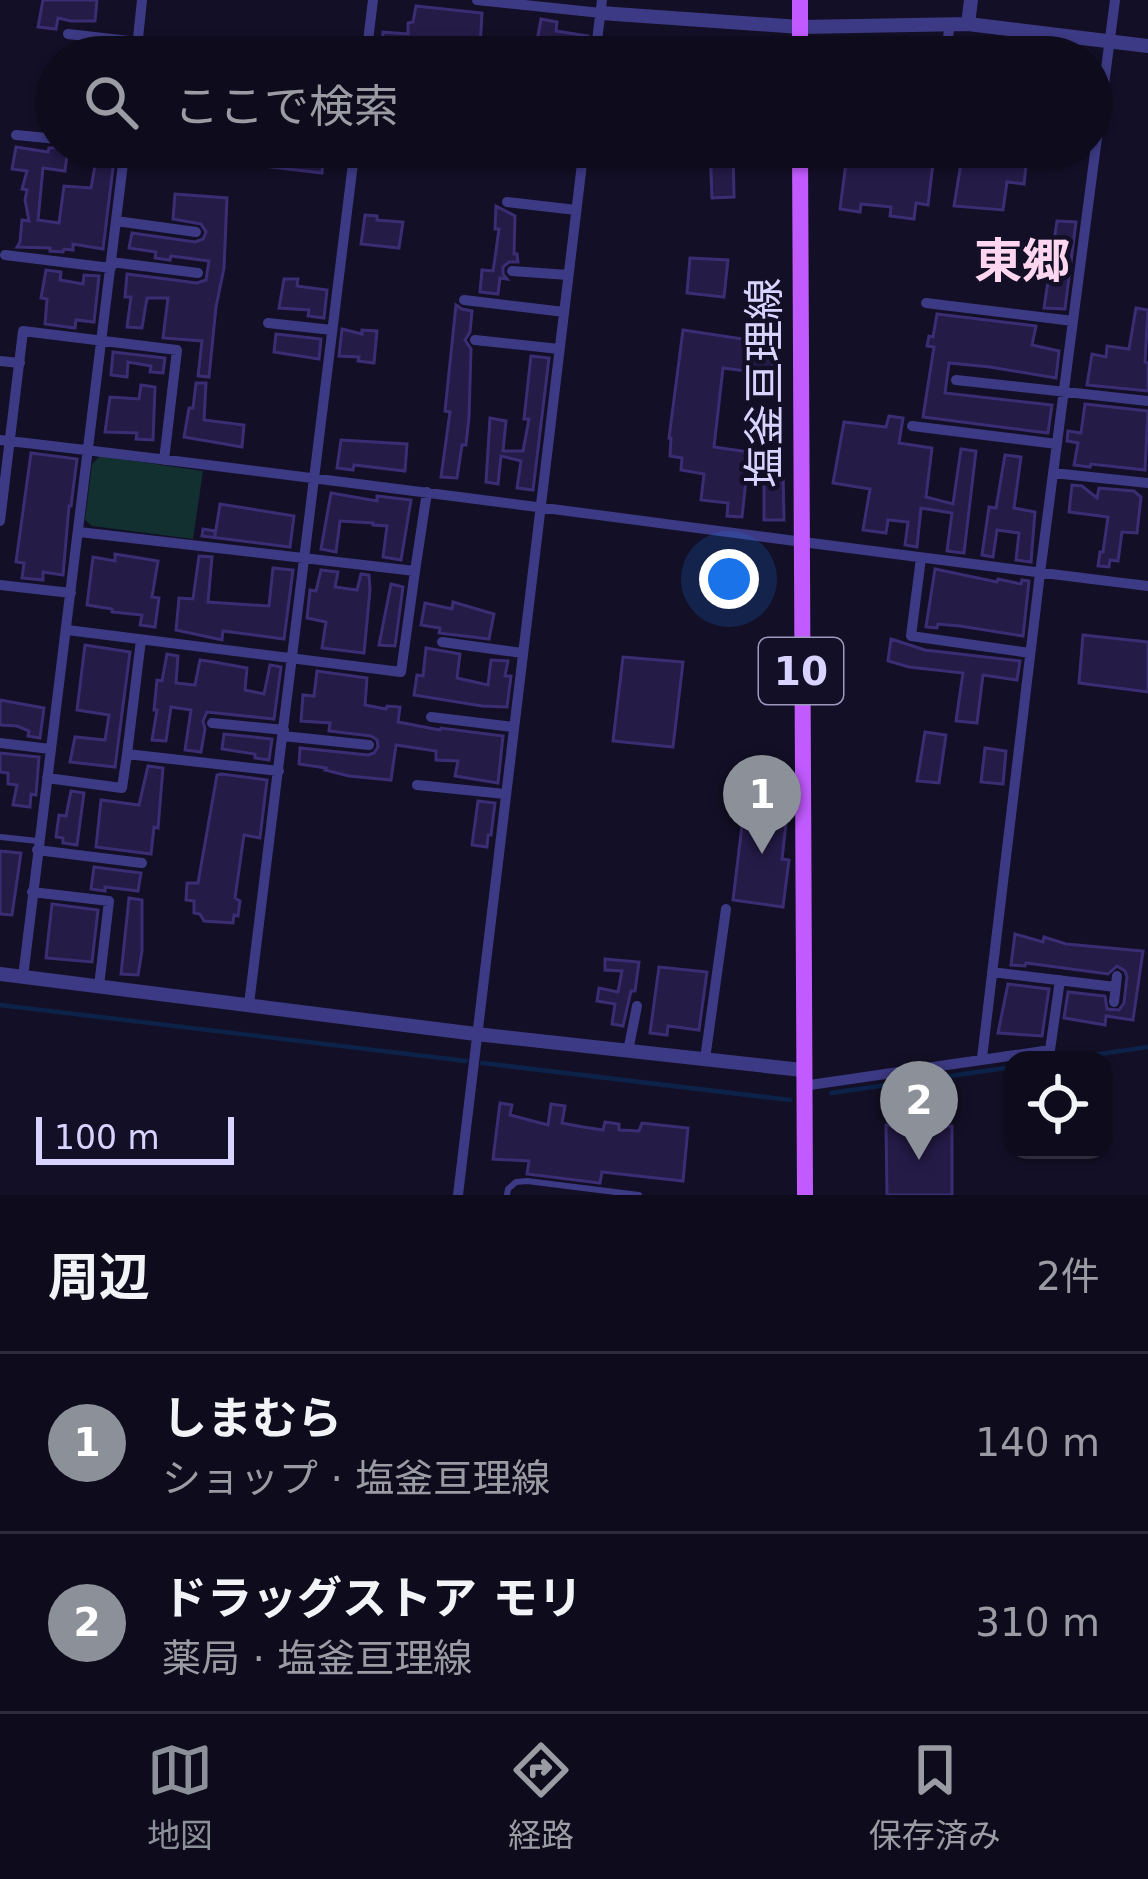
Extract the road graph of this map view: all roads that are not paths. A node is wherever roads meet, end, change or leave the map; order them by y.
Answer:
1 (142, 0) edge
2 (374, 0) edge
3 (477, 0) edge
4 (800, 0) edge
5 (971, 0) edge
6 (1115, 0) edge
7 (602, 6) edge
8 (950, 24) junction
9 (968, 24) junction
10 (800, 27) junction
11 (68, 34) dead end
12 (86, 36) edge
13 (139, 36) edge
14 (369, 36) edge
15 (598, 36) edge
16 (800, 36) edge
17 (948, 36) edge
18 (1068, 36) edge
19 (1111, 36) edge
20 (1112, 41) edge
21 (1148, 46) edge
22 (16, 135) dead end
23 (36, 137) edge
24 (122, 168) edge
25 (352, 168) edge
26 (581, 168) edge
27 (800, 168) edge
28 (1093, 168) edge
29 (507, 202) dead end
30 (576, 210) junction
31 (116, 221) junction
32 (196, 232) dead end
33 (5, 255) dead end
34 (111, 265) junction
35 (512, 271) dead end
36 (198, 273) dead end
37 (568, 275) junction
38 (464, 300) dead end
39 (926, 303) dead end
40 (564, 312) junction
41 (1073, 321) junction
42 (268, 322) dead end
43 (332, 330) junction
44 (102, 340) junction
45 (475, 340) dead end
46 (559, 349) junction
47 (0, 361) edge
48 (20, 363) junction
49 (956, 380) dead end
50 (1064, 394) junction
51 (1148, 401) edge
52 (912, 426) dead end
53 (5, 440) edge
54 (1057, 444) junction
55 (87, 450) junction
56 (164, 460) junction
57 (1053, 472) junction
58 (314, 476) junction
59 (1148, 483) edge
60 (427, 491) junction
61 (540, 507) junction
62 (0, 512) edge
63 (0, 521) edge
64 (79, 532) junction
65 (800, 542) junction
66 (305, 557) junction
67 (921, 558) junction
68 (415, 571) junction
69 (1040, 573) junction
70 (0, 585) edge
71 (1148, 586) edge
72 (71, 593) junction
73 (67, 630) junction
74 (141, 640) junction
75 (442, 642) dead end
76 (522, 652) junction
77 (1030, 653) junction
78 (293, 658) junction
79 (431, 717) dead end
80 (212, 723) dead end
81 (513, 728) junction
82 (284, 733) junction
83 (0, 743) edge
84 (369, 745) dead end
85 (50, 749) junction
86 (127, 754) junction
87 (279, 771) junction
88 (47, 778) junction
89 (417, 785) dead end
90 (505, 794) junction
91 (0, 837) edge
92 (38, 846) junction
93 (142, 863) dead end
94 (32, 892) junction
95 (726, 909) dead end
96 (992, 972) junction
97 (0, 974) edge
98 (23, 976) junction
99 (1060, 980) junction
100 (99, 986) junction
101 (1114, 1002) dead end
102 (249, 1004) junction
103 (637, 1006) dead end
104 (476, 1034) junction
105 (628, 1051) junction
106 (982, 1058) junction
107 (705, 1059) junction
108 (803, 1078) junction
109 (458, 1195) edge
110 (507, 1195) edge
111 (639, 1195) edge
112 (805, 1195) edge

1 - 13 street
2 - 14 street
3 - 7 street
4 - 10 main road
5 - 9 street
6 - 19 street
7 - 10 street
7 - 15 street
8 - 9 street
8 - 10 street
8 - 17 street
9 - 18 street
10 - 16 main road
11 - 12 street
20 - 21 street
22 - 23 street
24 - 31 street
25 - 43 street
26 - 30 street
27 - 65 main road, 塩釜亘理線 / 10
28 - 41 street
29 - 30 street
30 - 37 street
31 - 32 street
31 - 34 street
33 - 34 street
34 - 36 street
34 - 44 street
35 - 37 street
37 - 40 street
38 - 40 street
39 - 41 street
40 - 46 street
41 - 50 street
42 - 43 street
43 - 58 street
44 - 48 street
44 - 55 street
44 - 56 street
45 - 46 street
46 - 61 street
47 - 48 street
48 - 53 street
49 - 50 street
50 - 51 street
50 - 54 street
52 - 54 street
53 - 55 street
53 - 62 street
54 - 57 street
55 - 56 street
55 - 64 street
56 - 58 street
57 - 59 street
57 - 69 street
58 - 60 street
58 - 66 street
60 - 61 street
60 - 68 street
61 - 65 street
61 - 76 street
62 - 63 street
64 - 66 street
64 - 72 street
65 - 67 street
65 - 108 main road, 塩釜亘理線 / 10
66 - 68 street
66 - 78 street
67 - 69 street
67 - 77 street
68 - 78 street
69 - 71 street
69 - 77 street
70 - 72 street
72 - 73 street
73 - 74 street
73 - 85 street
74 - 78 street
74 - 86 street
75 - 76 street
76 - 81 street
77 - 96 street
78 - 82 street
79 - 81 street
80 - 82 street
81 - 90 street
82 - 84 street
82 - 87 street
83 - 85 street
85 - 88 street
86 - 87 street
86 - 88 street
87 - 102 street
88 - 92 street
89 - 90 street
90 - 104 street
91 - 92 lane
92 - 93 street
92 - 94 street
94 - 98 street
94 - 100 street
95 - 107 street
96 - 99 street
96 - 106 street
97 - 98 street
98 - 100 street
99 - 101 street
99 - 106 street
100 - 102 street
102 - 104 street
103 - 105 street
104 - 105 street
104 - 109 street
105 - 107 street
106 - 108 street
107 - 108 street
108 - 112 main road, 塩釜亘理線 / 10
110 - 111 lane

